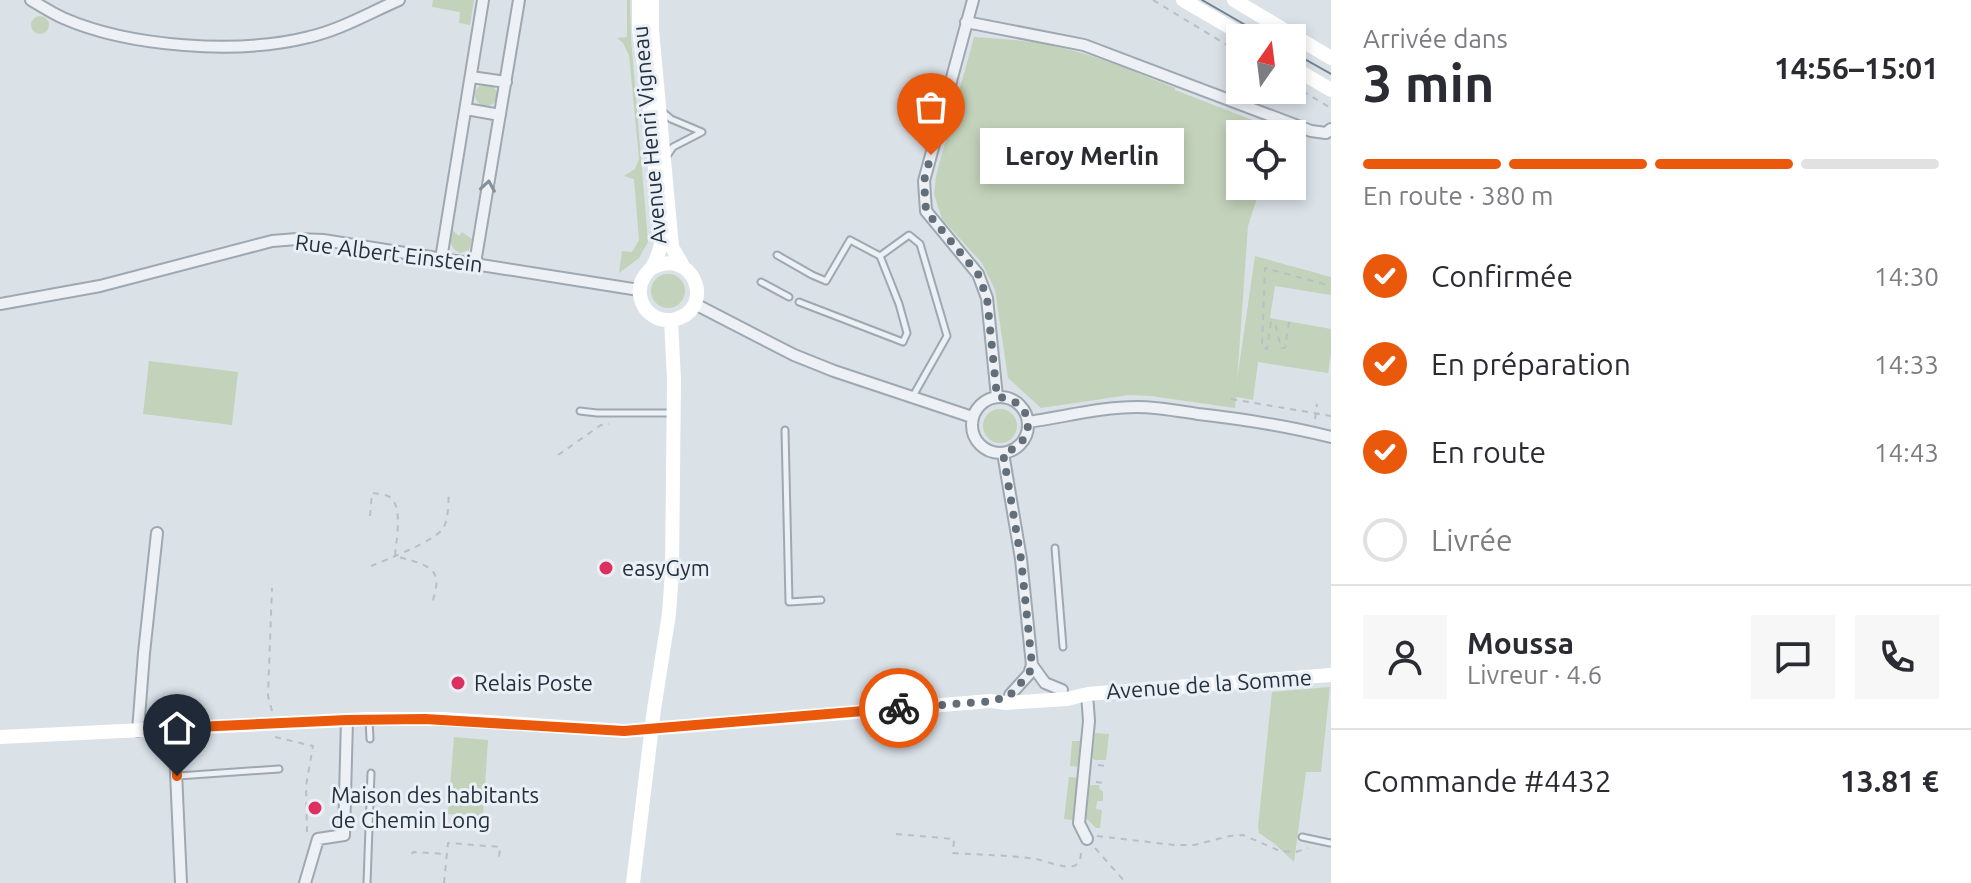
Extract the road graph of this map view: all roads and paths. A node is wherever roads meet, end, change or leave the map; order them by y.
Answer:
1 (31, 0) edge
2 (399, 0) edge
3 (483, 0) edge
4 (519, 0) edge
5 (639, 0) edge
6 (652, 0) edge
7 (973, 0) edge
8 (1153, 0) edge
9 (1183, 0) edge
10 (1234, 0) edge
11 (966, 22) junction
12 (1226, 25) edge
13 (1226, 44) edge
14 (1331, 58) edge
15 (1306, 75) edge
16 (471, 77) junction
17 (506, 82) junction
18 (1331, 90) edge
19 (1306, 93) edge
20 (1331, 108) edge
21 (466, 109) junction
22 (659, 109) junction
23 (500, 115) junction
24 (1331, 129) edge
25 (665, 160) junction
26 (777, 255) dead end
27 (880, 256) junction
28 (441, 259) junction
29 (475, 263) junction
30 (683, 266) junction
31 (652, 268) junction
32 (761, 282) dead end
33 (1331, 286) edge
34 (639, 290) junction
35 (789, 297) dead end
36 (799, 302) dead end
37 (0, 304) edge
38 (695, 304) junction
39 (671, 320) junction
40 (1289, 322) dead end
41 (912, 397) junction
42 (997, 397) junction
43 (1231, 399) dead end
44 (1317, 404) dead end
45 (580, 411) dead end
46 (1316, 412) junction
47 (613, 413) junction
48 (674, 413) junction
49 (1331, 416) edge
50 (972, 417) junction
51 (1028, 422) junction
52 (785, 430) dead end
53 (1313, 432) junction
54 (1331, 437) edge
55 (1003, 453) junction
56 (558, 455) dead end
57 (449, 492) dead end
58 (370, 516) dead end
59 (157, 533) dead end
60 (1055, 548) dead end
61 (395, 556) junction
62 (371, 566) dead end
63 (272, 588) dead end
64 (821, 600) dead end
65 (432, 605) dead end
66 (1063, 647) dead end
67 (1032, 665) junction
68 (1331, 675) edge
69 (1062, 690) junction
70 (1087, 694) junction
71 (1003, 698) junction
72 (368, 719) junction
73 (347, 720) junction
74 (274, 724) junction
75 (174, 728) junction
76 (652, 729) junction
77 (138, 731) junction
78 (0, 737) edge
79 (370, 739) dead end
80 (279, 769) dead end
81 (371, 773) dead end
82 (177, 776) junction
83 (896, 834) dead end
84 (1302, 837) dead end
85 (318, 839) junction
86 (1087, 839) junction
87 (1311, 839) junction
88 (1331, 844) edge
89 (412, 854) dead end
90 (447, 854) junction
91 (499, 857) dead end
92 (181, 883) edge
93 (305, 883) edge
94 (367, 883) edge
95 (444, 883) edge
96 (633, 883) edge
97 (1126, 883) edge

1 - 2 street
3 - 16 street
4 - 17 street
5 - 31 main road, Avenue Henri Vigneau
6 - 22 main road, Avenue Henri Vigneau
7 - 11 street
8 - 13 path
9 - 12 main road
10 - 14 main road
11 - 24 street
11 - 42 street
15 - 18 main road
16 - 17 street
16 - 21 street
17 - 23 street
19 - 20 path
21 - 23 street
21 - 28 street
22 - 25 main road, Avenue Henri Vigneau
22 - 25 lane
29 -> 23 street
25 - 30 main road, Avenue Henri Vigneau
26 - 27 lane
27 - 36 lane
27 - 41 lane
28 - 29 street, Rue Albert Einstein
28 - 37 street, Rue Albert Einstein
29 - 34 street, Rue Albert Einstein
30 - 31 main road, Avenue Henri Vigneau
30 - 38 main road, Avenue Henri Vigneau
31 - 34 main road, Avenue Henri Vigneau
32 - 35 lane
33 - 40 path
34 - 39 main road
38 - 39 main road
38 - 41 street
39 - 48 main road
41 - 50 street
42 - 50 street
42 - 51 street
43 - 46 path
44 - 46 path
45 - 47 lane
46 - 49 path
46 - 53 path
47 - 48 lane
47 - 56 path
48 - 76 main road
50 - 55 street
51 - 53 street
51 - 55 street
52 - 64 lane
53 - 54 street
55 - 67 street
57 - 61 path
58 - 61 path
59 - 77 street
60 - 66 lane
61 - 62 path
61 - 65 path
63 - 74 path
67 - 69 street
67 - 71 street
68 - 70 main road, Avenue de la Somme
69 - 70 main road, Avenue de la Somme
69 - 71 main road, Avenue de la Somme
70 - 71 main road, Avenue de la Somme
70 - 86 street
71 - 76 main road, Avenue de la Somme
72 - 73 main road, Avenue de la Somme
72 - 76 main road, Avenue de la Somme
72 - 79 lane
73 - 74 main road, Avenue de la Somme
73 - 85 street
74 - 75 main road, Avenue de la Somme
74 - 85 path
75 - 77 main road, Avenue de la Somme
75 - 82 street
76 - 96 main road
77 - 78 main road, Avenue de la Somme
80 - 82 lane
81 - 94 lane
82 - 92 street
83 - 86 path
84 - 87 lane
85 - 93 street
86 - 87 path
86 - 97 path
87 - 88 lane
89 - 90 path
90 - 91 path
90 - 95 path

